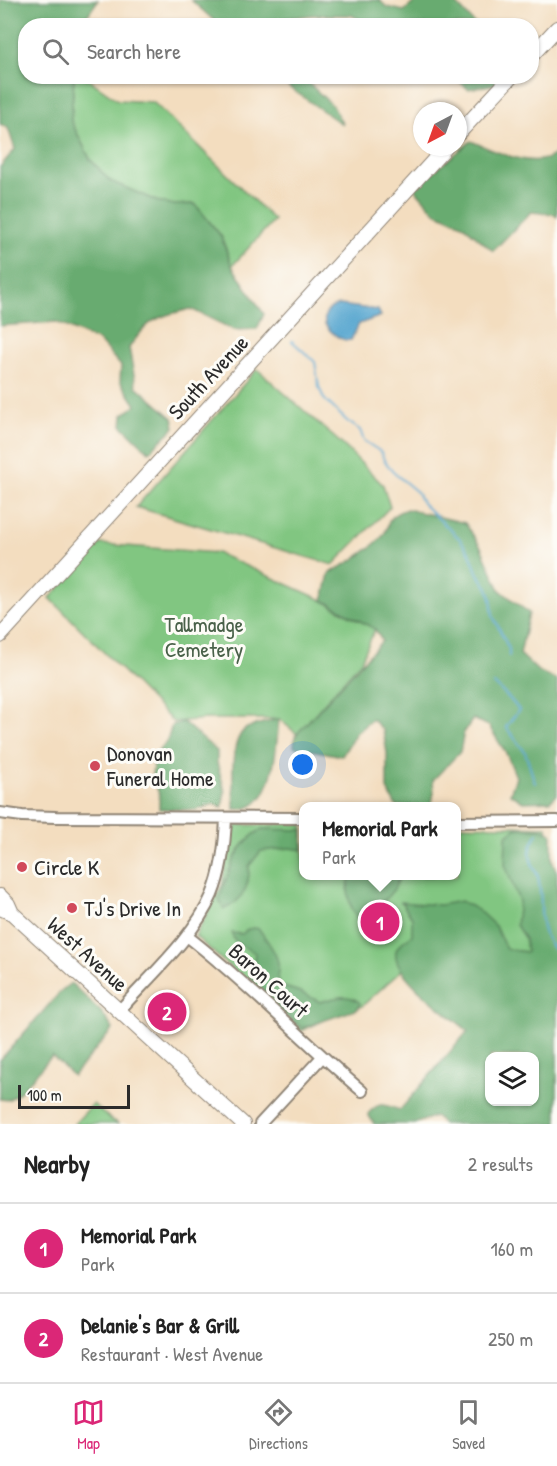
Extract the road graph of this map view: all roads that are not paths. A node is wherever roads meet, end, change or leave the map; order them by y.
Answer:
1 (557, 28) edge
2 (539, 47) edge
3 (505, 84) edge
4 (467, 124) edge
5 (438, 156) edge
6 (0, 636) edge
7 (3, 816) edge
8 (226, 818) junction
9 (299, 818) edge
10 (557, 821) edge
11 (461, 822) edge
12 (0, 896) edge
13 (6, 910) edge
14 (187, 936) junction
15 (118, 1011) junction
16 (322, 1057) junction
17 (362, 1091) dead end
18 (243, 1124) edge
19 (260, 1124) edge

1 - 2 main road
3 - 4 main road
5 - 6 main road, South Avenue
7 - 8 street
8 - 9 street
8 - 14 street
10 - 11 street
12 - 13 main road, West Avenue
13 - 15 main road, West Avenue
14 - 15 street
14 - 16 street, Baron Court
15 - 18 main road, West Avenue
16 - 17 street, Baron Court
16 - 19 street

